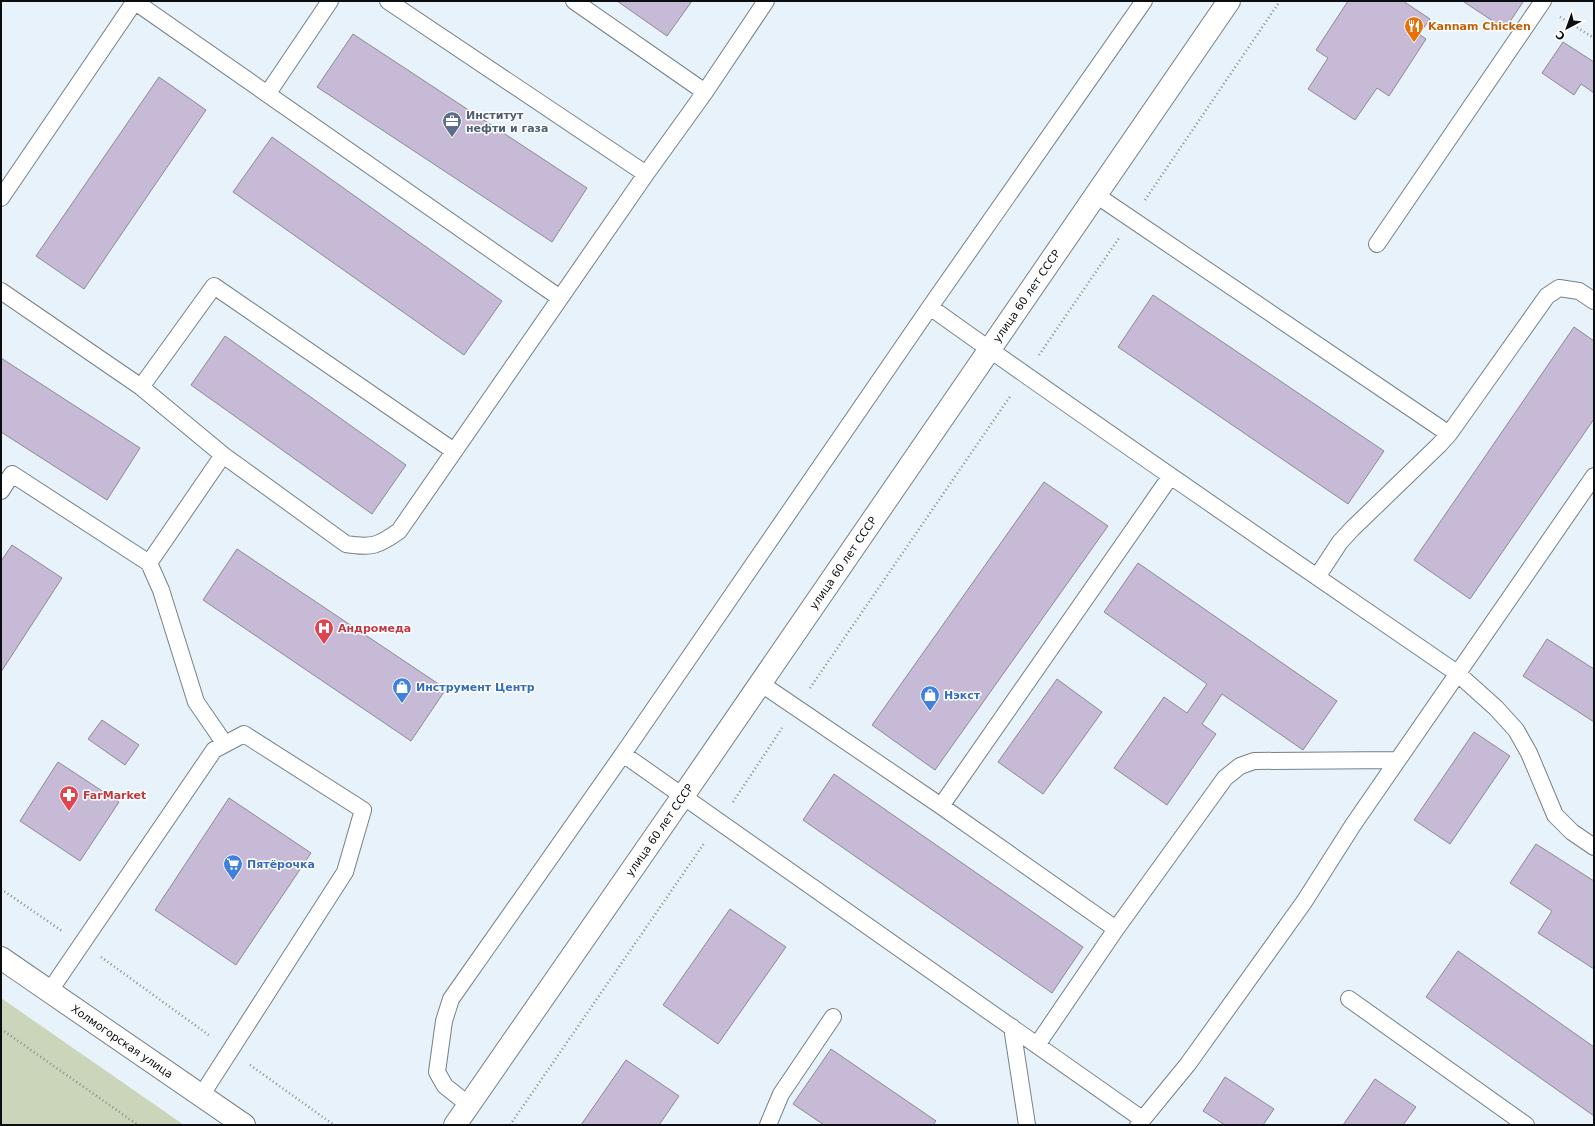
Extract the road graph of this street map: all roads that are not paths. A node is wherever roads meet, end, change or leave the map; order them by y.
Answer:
1 (135, 1) edge
2 (330, 1) edge
3 (388, 1) edge
4 (574, 1) edge
5 (766, 1) edge
6 (1144, 1) edge
7 (1229, 1) edge
8 (1541, 3) edge
9 (705, 92) junction
10 (268, 93) junction
11 (646, 174) junction
12 (1096, 194) junction
13 (1, 198) edge
14 (1378, 244) dead end
15 (1, 291) edge
16 (560, 298) junction
17 (1594, 301) edge
18 (930, 307) junction
19 (989, 350) junction
20 (141, 387) junction
21 (1448, 434) junction
22 (454, 451) junction
23 (223, 456) junction
24 (7, 471) edge
25 (1594, 476) edge
26 (1170, 477) junction
27 (1, 491) edge
28 (149, 563) junction
29 (1317, 577) junction
30 (1457, 673) junction
31 (760, 683) junction
32 (225, 744) junction
33 (623, 754) junction
34 (1397, 760) junction
35 (684, 796) junction
36 (941, 806) junction
37 (1594, 847) edge
38 (1116, 929) junction
39 (1, 958) edge
40 (50, 992) junction
41 (1349, 999) dead end
42 (833, 1017) dead end
43 (1012, 1027) junction
44 (1037, 1045) junction
45 (200, 1096) junction
46 (469, 1106) junction
47 (1140, 1122) edge
48 (244, 1125) edge
49 (456, 1125) edge
50 (768, 1125) edge
51 (1027, 1125) edge
52 (1526, 1125) edge

1 - 10 lane
1 - 13 lane
2 - 10 lane
3 - 11 lane
4 - 9 lane
5 - 9 lane
6 - 18 lane
7 - 12 main road, улица 60 лет СССР
8 - 14 lane
9 - 11 lane
10 - 16 lane
11 - 16 lane
12 - 19 main road, улица 60 лет СССР
12 - 21 lane
15 - 20 lane
16 - 22 lane
17 - 21 lane
18 - 19 lane
18 - 33 lane
19 - 26 lane
19 - 31 main road, улица 60 лет СССР
20 - 22 lane
20 - 23 lane
21 - 29 lane
22 - 23 lane
23 - 28 lane
24 - 27 lane
24 - 28 lane
25 - 30 lane
26 - 29 lane
26 - 36 lane
28 - 32 lane
29 - 30 lane
30 - 34 lane
30 - 37 lane
31 - 35 main road, улица 60 лет СССР
31 - 36 lane
32 - 40 lane
32 - 45 lane
33 - 35 lane
33 - 46 lane
34 - 38 lane
34 - 47 lane
35 - 43 lane
35 - 46 main road, улица 60 лет СССР
36 - 38 lane
38 - 44 lane
39 - 40 main road, Холмогорская улица
40 - 45 main road, Холмогорская улица
41 - 52 lane
42 - 50 lane
43 - 44 lane
43 - 51 lane
44 - 47 lane
45 - 48 main road, Холмогорская улица
46 - 49 main road, улица 60 лет СССР

